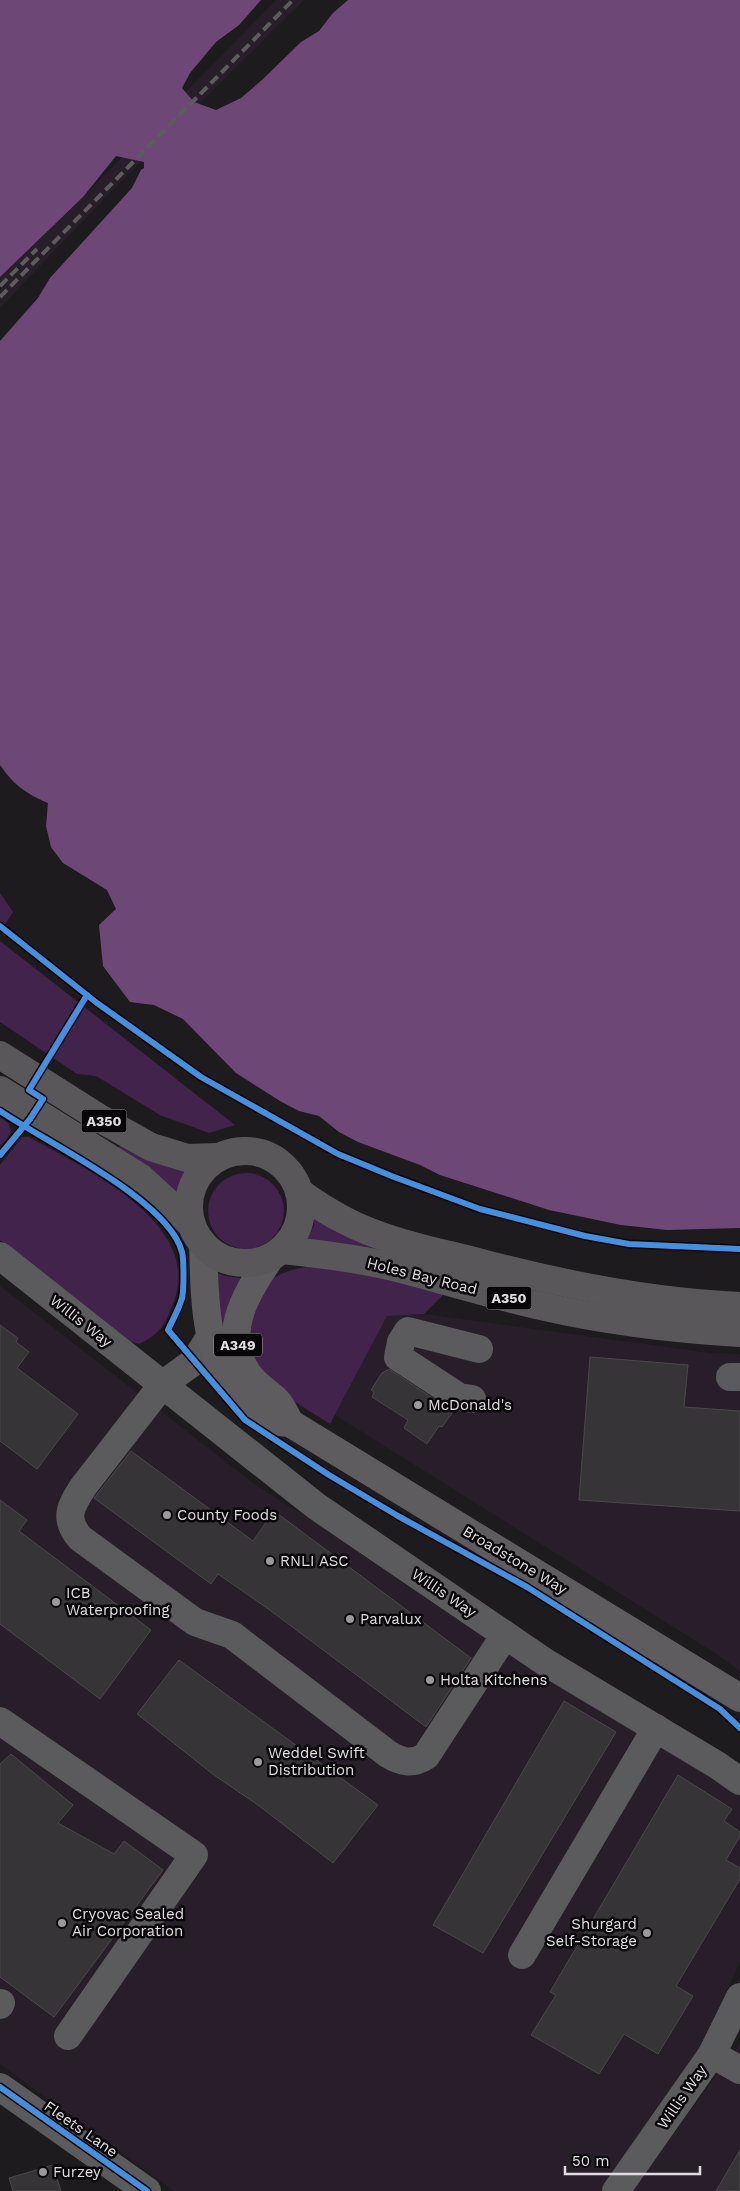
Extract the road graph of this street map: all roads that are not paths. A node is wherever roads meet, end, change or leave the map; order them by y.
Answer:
1 (0, 1055) edge
2 (0, 1090) edge
3 (220, 1157) junction
4 (299, 1192) junction
5 (197, 1235) junction
6 (276, 1254) junction
7 (0, 1256) edge
8 (740, 1306) edge
9 (740, 1333) edge
10 (210, 1337) junction
11 (470, 1347) dead end
12 (163, 1384) junction
13 (472, 1399) dead end
14 (290, 1423) junction
15 (505, 1635) junction
16 (740, 1698) edge
17 (0, 1721) edge
18 (656, 1728) junction
19 (740, 1781) edge
20 (522, 1955) dead end
21 (740, 1997) edge
22 (68, 2036) dead end
23 (712, 2054) junction
24 (740, 2070) edge
25 (0, 2087) edge
26 (147, 2191) edge
27 (616, 2191) edge

1 - 3 highway, A350
2 - 5 highway, A350
3 - 4 highway
3 - 5 highway
4 - 6 highway
4 - 8 highway, Holes Bay Road / A350
5 - 6 highway
5 - 10 main road, Broadstone Way / A349
6 - 9 highway, Holes Bay Road / A350
6 - 14 main road, Broadstone Way / A349
7 - 12 street, Willis Way
10 - 12 street
10 - 14 main road, Broadstone Way / A349
11 - 13 street
12 - 15 street, Willis Way
12 - 15 street
14 - 16 main road, Broadstone Way / A349
15 - 18 street, Willis Way
17 - 22 street
18 - 19 street, Willis Way
18 - 20 street
21 - 23 street, Willis Way
23 - 24 street
23 - 27 street, Willis Way
25 - 26 street, Fleets Lane

